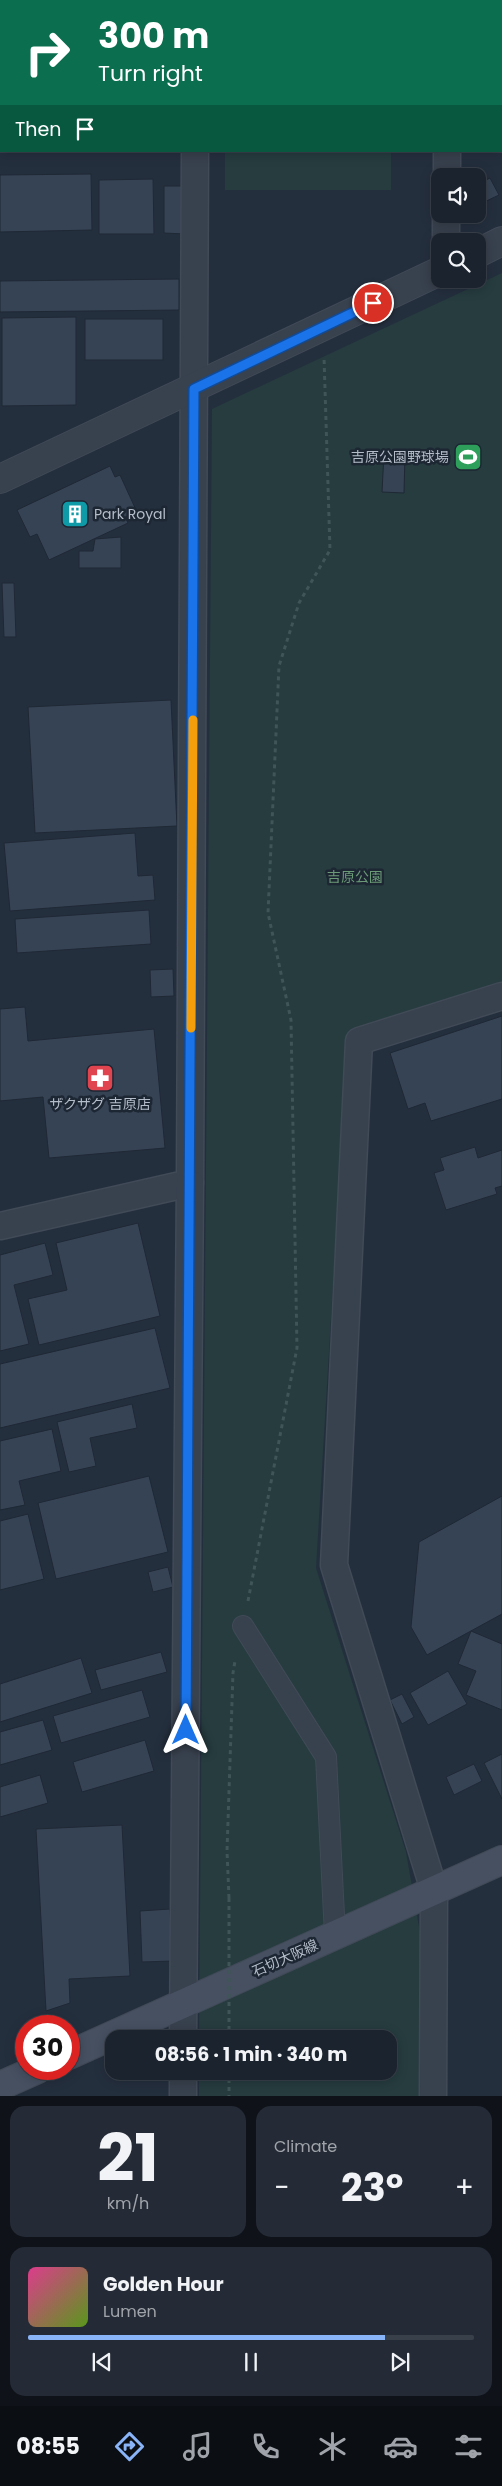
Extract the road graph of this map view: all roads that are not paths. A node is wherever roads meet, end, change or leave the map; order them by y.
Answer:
1 (195, 152) edge
2 (447, 152) edge
3 (447, 168) edge
4 (502, 241) edge
5 (486, 249) edge
6 (431, 275) edge
7 (194, 389) junction
8 (0, 479) edge
9 (502, 996) edge
10 (190, 1183) junction
11 (0, 1226) edge
12 (243, 1626) road end
13 (502, 1860) edge
14 (434, 1890) junction
15 (335, 1936) junction
16 (184, 2003) junction
17 (183, 2030) edge
18 (80, 2050) edge
19 (15, 2079) edge
20 (183, 2080) edge
21 (0, 2086) edge
22 (183, 2096) edge
23 (433, 2096) edge

1 - 7 street
2 - 3 street
4 - 5 street
6 - 7 street
7 - 8 street
7 - 10 street
9 - 14 street
10 - 11 street
10 - 16 street
12 - 15 street
13 - 14 main road, 石切大阪線
14 - 15 main road, 石切大阪線
14 - 23 street
15 - 16 main road, 石切大阪線
16 - 17 street
16 - 18 main road, 石切大阪線
19 - 21 main road
20 - 22 street

